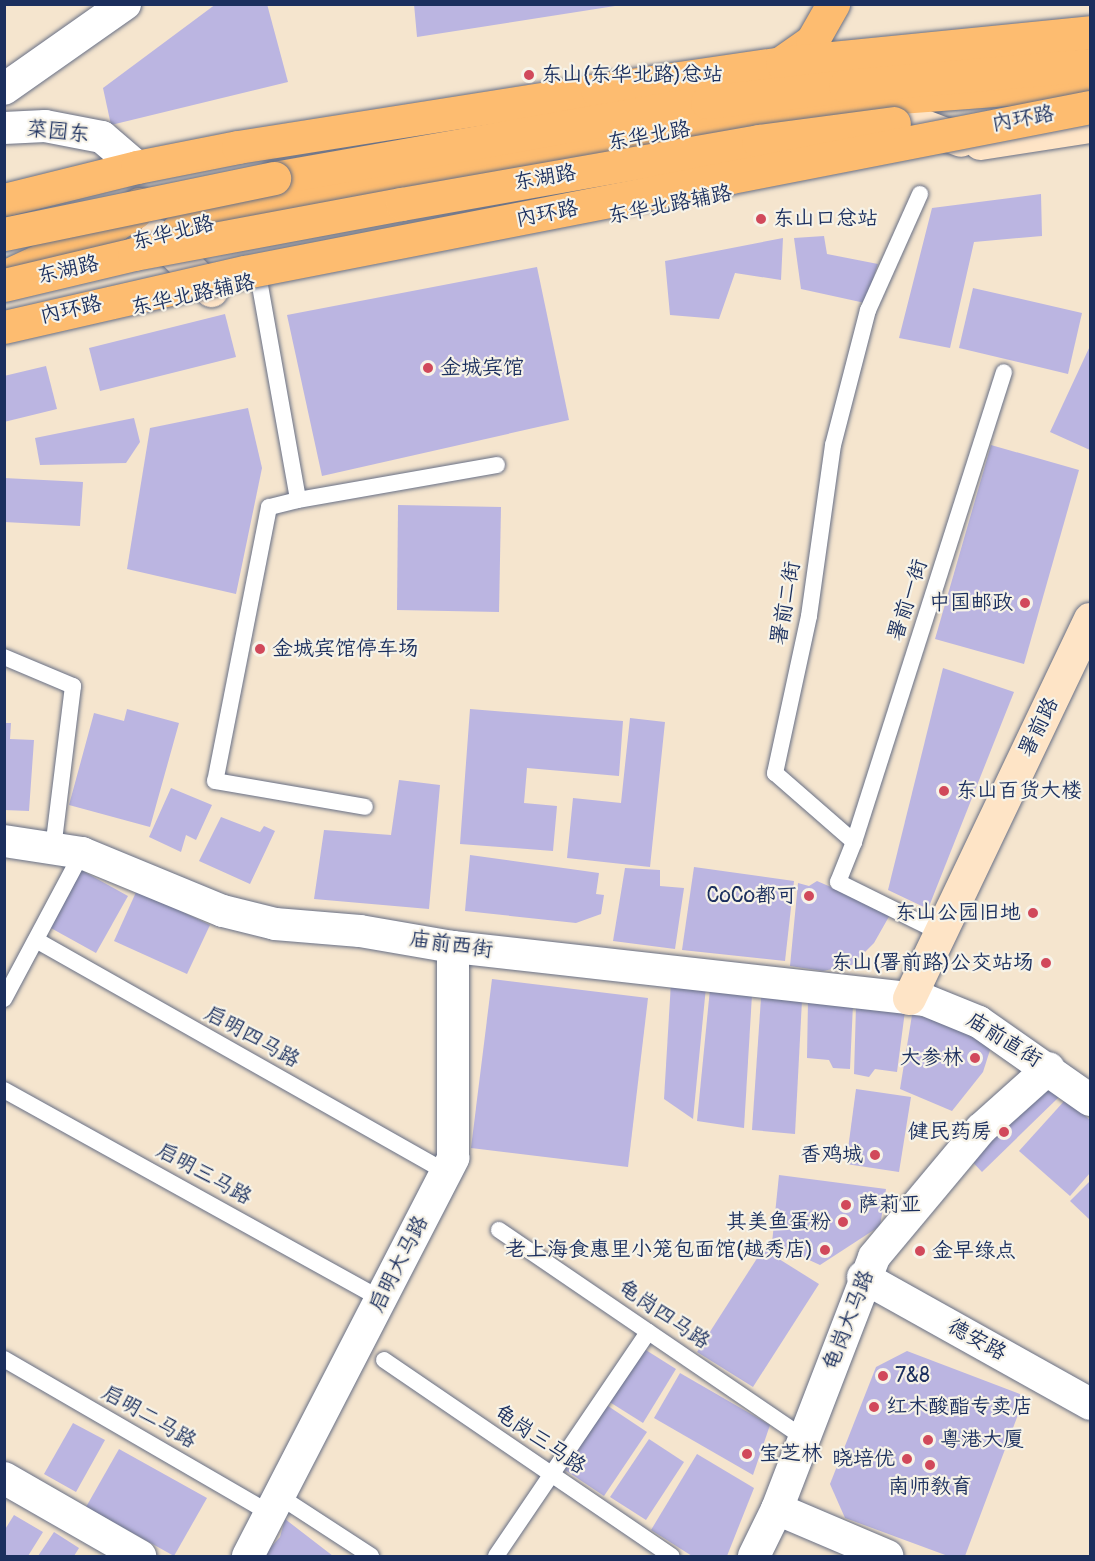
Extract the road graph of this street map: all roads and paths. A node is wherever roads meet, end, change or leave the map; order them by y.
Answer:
1 (125, 4) edge
2 (833, 4) edge
3 (1090, 32) edge
4 (782, 63) junction
5 (1090, 65) edge
6 (1090, 83) edge
7 (4, 90) edge
8 (862, 102) junction
9 (1090, 105) edge
10 (1090, 126) edge
11 (4, 128) edge
12 (1048, 133) junction
13 (1090, 142) edge
14 (263, 143) junction
15 (972, 144) junction
16 (137, 167) junction
17 (920, 194) dead end
18 (4, 200) edge
19 (249, 215) junction
20 (4, 234) edge
21 (156, 236) junction
22 (4, 278) edge
23 (259, 280) junction
24 (4, 285) edge
25 (211, 290) junction
26 (4, 327) edge
27 (4, 341) edge
28 (1004, 372) dead end
29 (497, 465) dead end
30 (298, 500) junction
31 (1090, 619) edge
32 (4, 657) edge
33 (365, 807) dead end
34 (4, 841) edge
35 (854, 842) junction
36 (68, 851) junction
37 (939, 932) junction
38 (36, 940) junction
39 (453, 947) junction
40 (909, 998) junction
41 (4, 999) edge
42 (1049, 1068) junction
43 (4, 1090) edge
44 (1090, 1100) edge
45 (446, 1172) junction
46 (499, 1230) dead end
47 (863, 1277) junction
48 (381, 1299) junction
49 (648, 1332) junction
50 (4, 1359) edge
51 (384, 1360) dead end
52 (1090, 1404) edge
53 (804, 1438) junction
54 (551, 1474) junction
55 (4, 1478) edge
56 (274, 1505) junction
57 (777, 1509) junction
58 (140, 1557) edge
59 (248, 1557) edge
60 (371, 1557) edge
61 (496, 1557) edge
62 (671, 1557) edge
63 (754, 1557) edge
64 (887, 1557) edge

1 - 7 street
2 - 4 main road
3 - 4 main road
4 - 14 main road
5 - 20 main road, bridge
6 - 8 main road, 东华北路
8 - 15 main road
8 - 19 main road, 东华北路
9 - 24 main road, 东湖路, bridge
9 - 26 main road, 内环路, bridge
10 - 12 main road, 东华北路辅路
11 - 16 street, 菜园东
12 - 13 main road
12 - 15 main road, 东华北路辅路
14 - 16 main road
14 - 19 main road
15 - 23 main road, 东华北路辅路
16 - 18 main road
16 - 22 main road
17 - 35 lane, 署前二街
19 - 21 main road, 东华北路
19 - 23 main road
21 - 22 main road, 东华北路
21 - 25 main road
23 - 25 main road, 东华北路辅路
23 - 30 lane
25 - 27 main road, 东华北路辅路
28 - 35 lane, 署前一街
29 - 30 lane
30 - 33 lane
31 - 37 main road, 署前路
32 - 36 lane
34 - 36 street, 庙前西街
35 - 37 lane
36 - 38 lane
36 - 39 street, 庙前西街
37 - 40 main road, 署前路
38 - 41 lane
38 - 45 lane, 启明四马路
39 - 40 street, 庙前西街
39 - 45 street, 启明大马路
40 - 42 street, 庙前直街
42 - 44 street, 庙前直街
42 - 47 street, 龟岗大马路
43 - 48 lane, 启明三马路
45 - 48 street, 启明大马路
46 - 49 lane, 龟岗四马路
47 - 52 street, 德安路
47 - 53 street, 龟岗大马路
48 - 56 street, 启明大马路
49 - 53 lane, 龟岗四马路
49 - 54 lane
50 - 56 lane, 启明二马路
51 - 54 lane, 龟岗三马路
53 - 57 street, 龟岗大马路
54 - 61 lane
54 - 62 lane, 龟岗三马路
55 - 58 street
56 - 59 street, 启明大马路
56 - 60 lane, 启明二马路
57 - 63 street, 龟岗大马路
57 - 64 street

